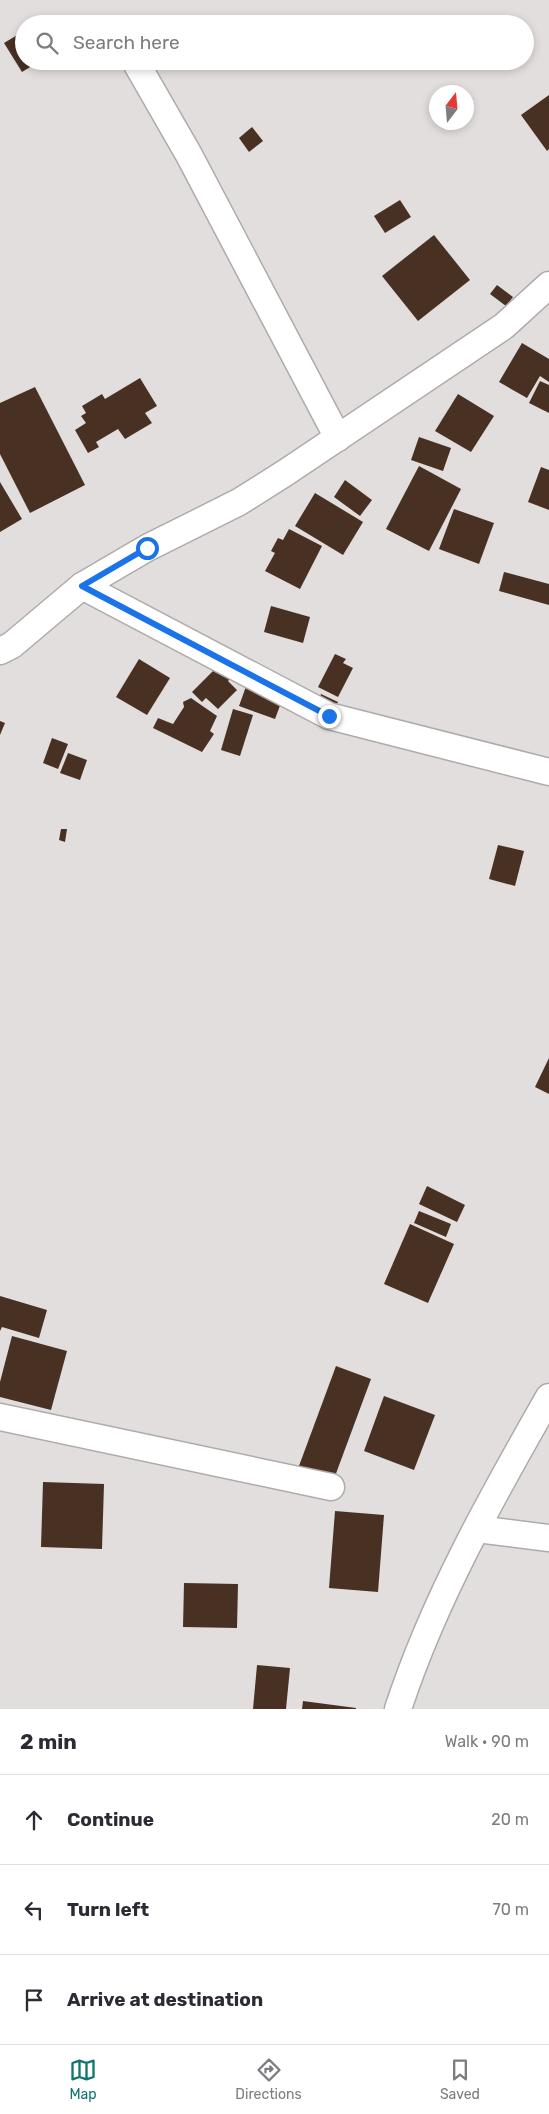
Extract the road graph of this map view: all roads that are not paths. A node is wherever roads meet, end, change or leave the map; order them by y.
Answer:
1 (140, 70) edge
2 (549, 285) edge
3 (338, 438) junction
4 (82, 586) junction
5 (0, 651) edge
6 (549, 772) edge
7 (549, 1397) edge
8 (0, 1417) edge
9 (331, 1487) dead end
10 (477, 1529) junction
11 (549, 1538) edge
12 (398, 1709) edge

1 - 3 street
2 - 3 street
3 - 4 street
4 - 5 street
4 - 6 street
7 - 10 street
8 - 9 street
10 - 11 street
10 - 12 street

